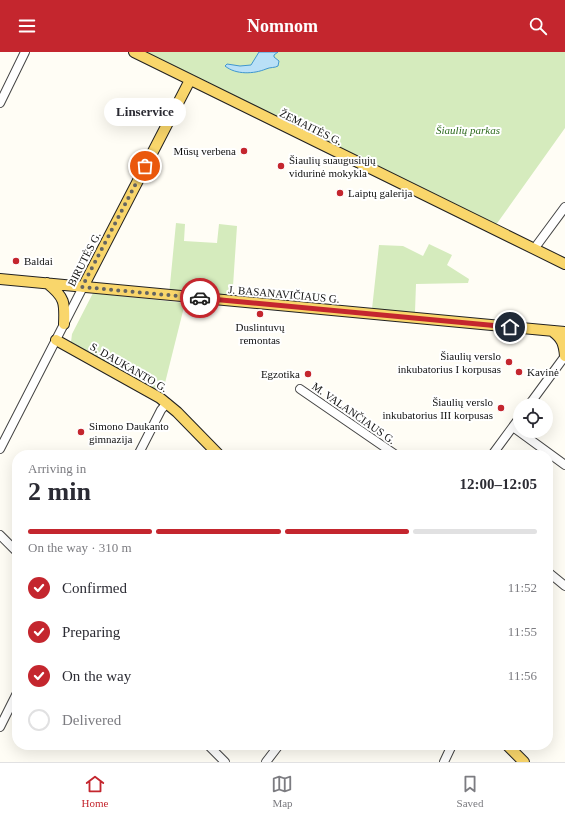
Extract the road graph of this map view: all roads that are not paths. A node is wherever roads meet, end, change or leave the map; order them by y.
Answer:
1 (25, 52) edge
2 (134, 52) edge
3 (190, 80) junction
4 (0, 102) edge
5 (565, 207) edge
6 (534, 249) junction
7 (565, 264) edge
8 (0, 279) edge
9 (47, 283) junction
10 (82, 287) junction
11 (64, 324) junction
12 (552, 331) junction
13 (565, 332) edge
14 (56, 340) junction
15 (565, 356) edge
16 (300, 389) dead end
17 (534, 398) edge
18 (167, 403) junction
19 (513, 427) edge
20 (528, 438) edge
21 (0, 448) edge
22 (141, 450) edge
23 (214, 450) edge
24 (389, 450) edge
25 (496, 450) edge
26 (544, 450) edge
27 (553, 456) edge
28 (565, 465) edge
29 (0, 535) edge
30 (12, 547) edge
31 (553, 576) edge
32 (565, 586) edge
33 (12, 703) edge
34 (0, 727) edge
35 (213, 750) edge
36 (275, 750) edge
37 (450, 750) edge
38 (512, 750) edge
39 (225, 762) edge
40 (266, 762) edge
41 (444, 762) edge
42 (524, 762) edge

1 - 4 street
2 - 3 main road, ŽEMAITĖS G.
3 - 6 main road, ŽEMAITĖS G.
3 - 10 main road, BIRUTĖS G.
5 - 6 street
6 - 7 main road, ŽEMAITĖS G.
8 - 9 main road, J. BASANAVIČIAUS G.
9 - 10 main road, J. BASANAVIČIAUS G.
9 - 11 main road
10 - 11 street, BIRUTĖS G.
10 - 12 main road, J. BASANAVIČIAUS G.
11 - 14 street, BIRUTĖS G.
12 - 13 main road, J. BASANAVIČIAUS G.
12 - 15 main road
14 - 18 main road, S. DAUKANTO G.
14 - 21 street, BIRUTĖS G.
15 - 17 street
16 - 24 street, M. VALANČIAUS G.
18 - 22 street
18 - 23 main road, S. DAUKANTO G.
19 - 25 street
20 - 26 street
27 - 28 street
29 - 30 street
31 - 32 street
33 - 34 street
35 - 39 street
36 - 40 street
37 - 41 street
38 - 42 main road

